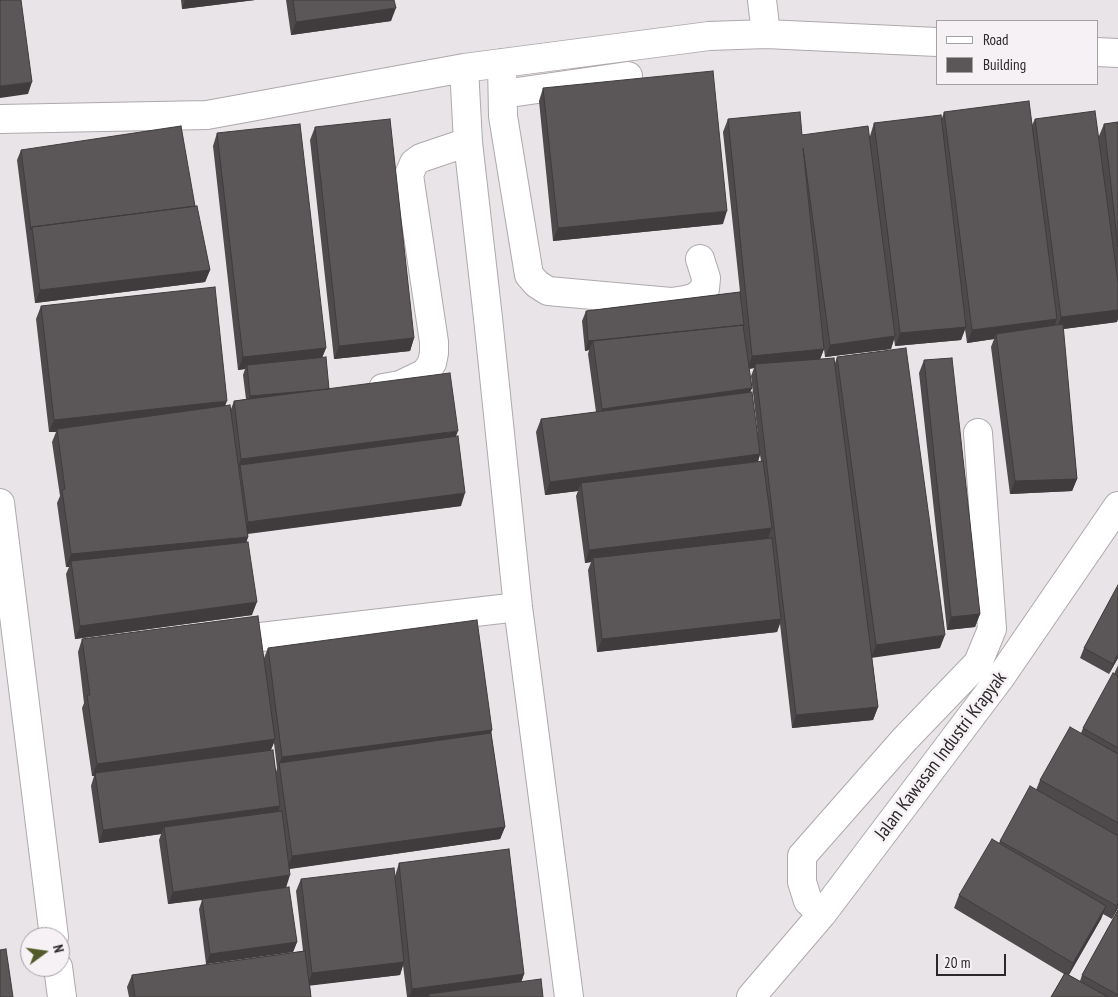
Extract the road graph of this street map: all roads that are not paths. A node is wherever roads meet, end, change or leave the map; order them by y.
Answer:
1 (762, 0) edge
2 (766, 34) junction
3 (936, 42) edge
4 (1098, 52) edge
5 (1118, 53) edge
6 (502, 63) junction
7 (464, 68) junction
8 (628, 76) dead end
9 (502, 94) junction
10 (0, 119) edge
11 (468, 142) junction
12 (700, 259) dead end
13 (356, 393) edge
14 (978, 432) dead end
15 (0, 504) edge
16 (1118, 506) edge
17 (518, 607) junction
18 (261, 637) edge
19 (822, 914) junction
20 (53, 927) edge
21 (59, 977) edge
22 (62, 997) edge
23 (569, 997) edge
24 (750, 997) edge

1 - 2 lane
2 - 3 lane
2 - 6 lane
4 - 5 lane
6 - 7 lane
6 - 9 lane
7 - 10 lane
7 - 11 lane
8 - 9 lane
9 - 12 lane
11 - 13 lane
11 - 17 lane
14 - 19 lane
15 - 20 lane
16 - 19 lane, Jalan Kawasan Industri Krapyak
17 - 18 lane
17 - 23 lane
19 - 24 lane, Jalan Kawasan Industri Krapyak
21 - 22 lane

